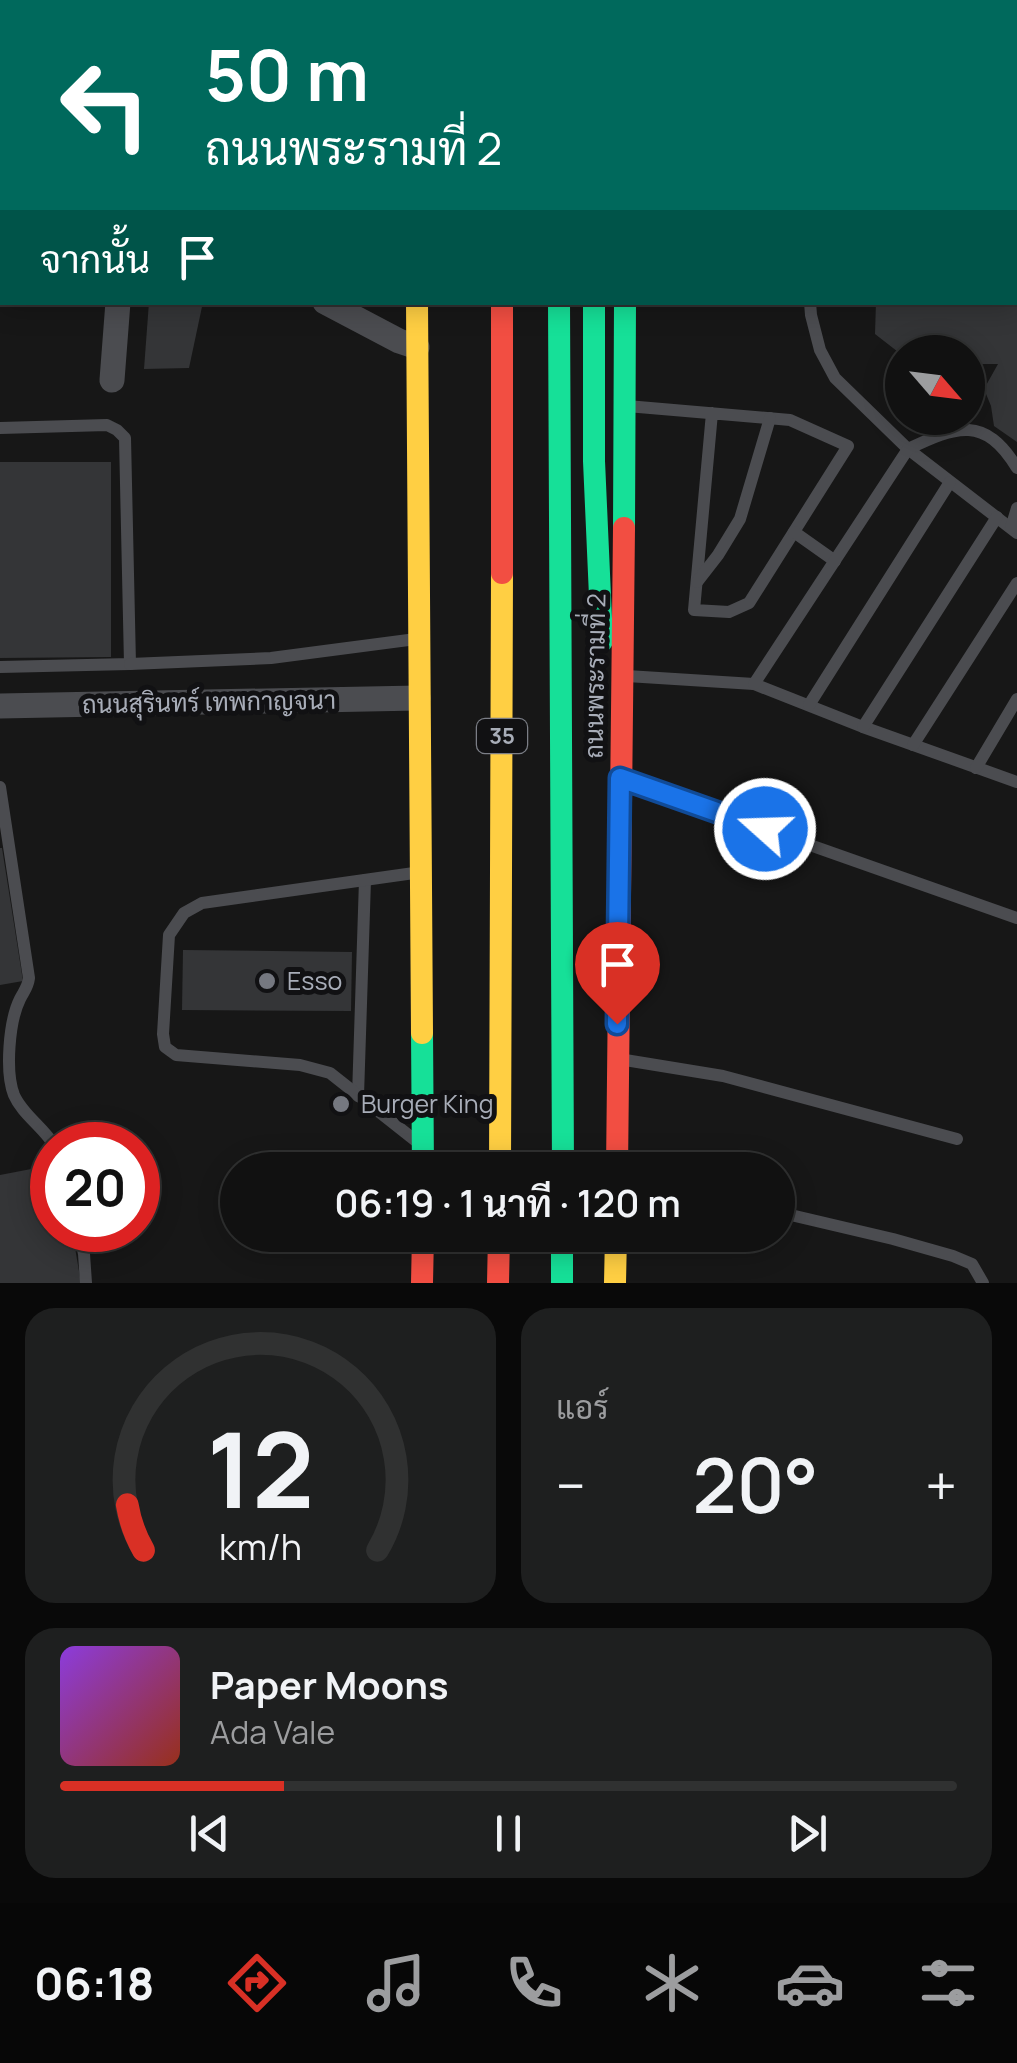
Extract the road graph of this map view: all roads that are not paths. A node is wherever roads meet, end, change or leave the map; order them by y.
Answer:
1 (118, 305) edge
2 (331, 305) edge
3 (417, 305) edge
4 (432, 305) edge
5 (502, 305) edge
6 (558, 305) edge
7 (594, 305) edge
8 (624, 305) edge
9 (810, 305) edge
10 (416, 347) junction
11 (112, 380) dead end
12 (416, 400) junction
13 (624, 405) junction
14 (712, 413) junction
15 (770, 418) junction
16 (0, 428) edge
17 (908, 449) junction
18 (1017, 468) edge
19 (950, 482) junction
20 (1017, 508) edge
21 (997, 518) junction
22 (1014, 530) edge
23 (794, 532) junction
24 (835, 561) junction
25 (697, 582) junction
26 (1017, 582) edge
27 (418, 639) junction
28 (130, 664) junction
29 (0, 668) edge
30 (624, 676) junction
31 (754, 684) junction
32 (418, 698) junction
33 (1017, 700) edge
34 (809, 705) junction
35 (0, 706) edge
36 (863, 727) junction
37 (913, 745) junction
38 (976, 768) junction
39 (620, 778) junction
40 (1017, 782) edge
41 (0, 787) edge
42 (420, 872) junction
43 (365, 880) junction
44 (1017, 918) edge
45 (617, 1059) junction
46 (5, 1076) edge
47 (358, 1096) junction
48 (37, 1122) edge
49 (957, 1139) dead end
50 (422, 1146) junction
51 (422, 1152) edge
52 (500, 1152) edge
53 (562, 1152) edge
54 (617, 1152) edge
55 (795, 1216) edge
56 (84, 1252) edge
57 (423, 1252) edge
58 (499, 1252) edge
59 (562, 1252) edge
60 (616, 1252) edge
61 (86, 1283) edge
62 (422, 1283) edge
63 (498, 1283) edge
64 (562, 1283) edge
65 (616, 1283) edge
66 (983, 1283) edge

1 - 11 street
2 - 10 street
3 - 10 main road
4 - 12 main road
5 - 52 main road, 35
6 - 53 main road, ถนนพระรามที่ 2 / 35
7 - 39 main road
8 - 13 main road, ถนนพระรามที่ 2
9 - 17 lane
10 - 12 main road
12 - 27 main road
13 - 14 lane
13 - 30 main road, ถนนพระรามที่ 2
14 - 15 lane
14 - 25 lane
15 - 23 lane
15 - 25 lane
16 - 28 lane
17 - 18 lane
17 - 19 lane
17 - 24 lane
19 - 21 lane
19 - 34 lane
20 - 22 lane
21 - 22 lane
21 - 36 lane
23 - 24 lane
23 - 25 lane
24 - 31 lane
26 - 37 lane
27 - 28 lane
27 - 32 main road
28 - 29 lane
30 - 31 lane
30 - 39 main road, ถนนพระรามที่ 2
31 - 34 lane
32 - 35 street, ถนนสุรินทร์ เทพกาญจนา
32 - 42 main road
33 - 38 lane
34 - 36 lane
36 - 37 lane
37 - 38 lane
38 - 40 lane
39 - 44 lane
39 - 45 main road, ถนนพระรามที่ 2
41 - 46 lane
42 - 43 lane
42 - 50 main road
43 - 47 lane
43 - 47 lane
45 - 49 lane
45 - 54 main road, ถนนพระรามที่ 2
46 - 48 lane
47 - 50 lane
50 - 51 main road
55 - 66 lane
56 - 61 lane
57 - 62 main road
58 - 63 main road
59 - 64 main road
60 - 65 main road

